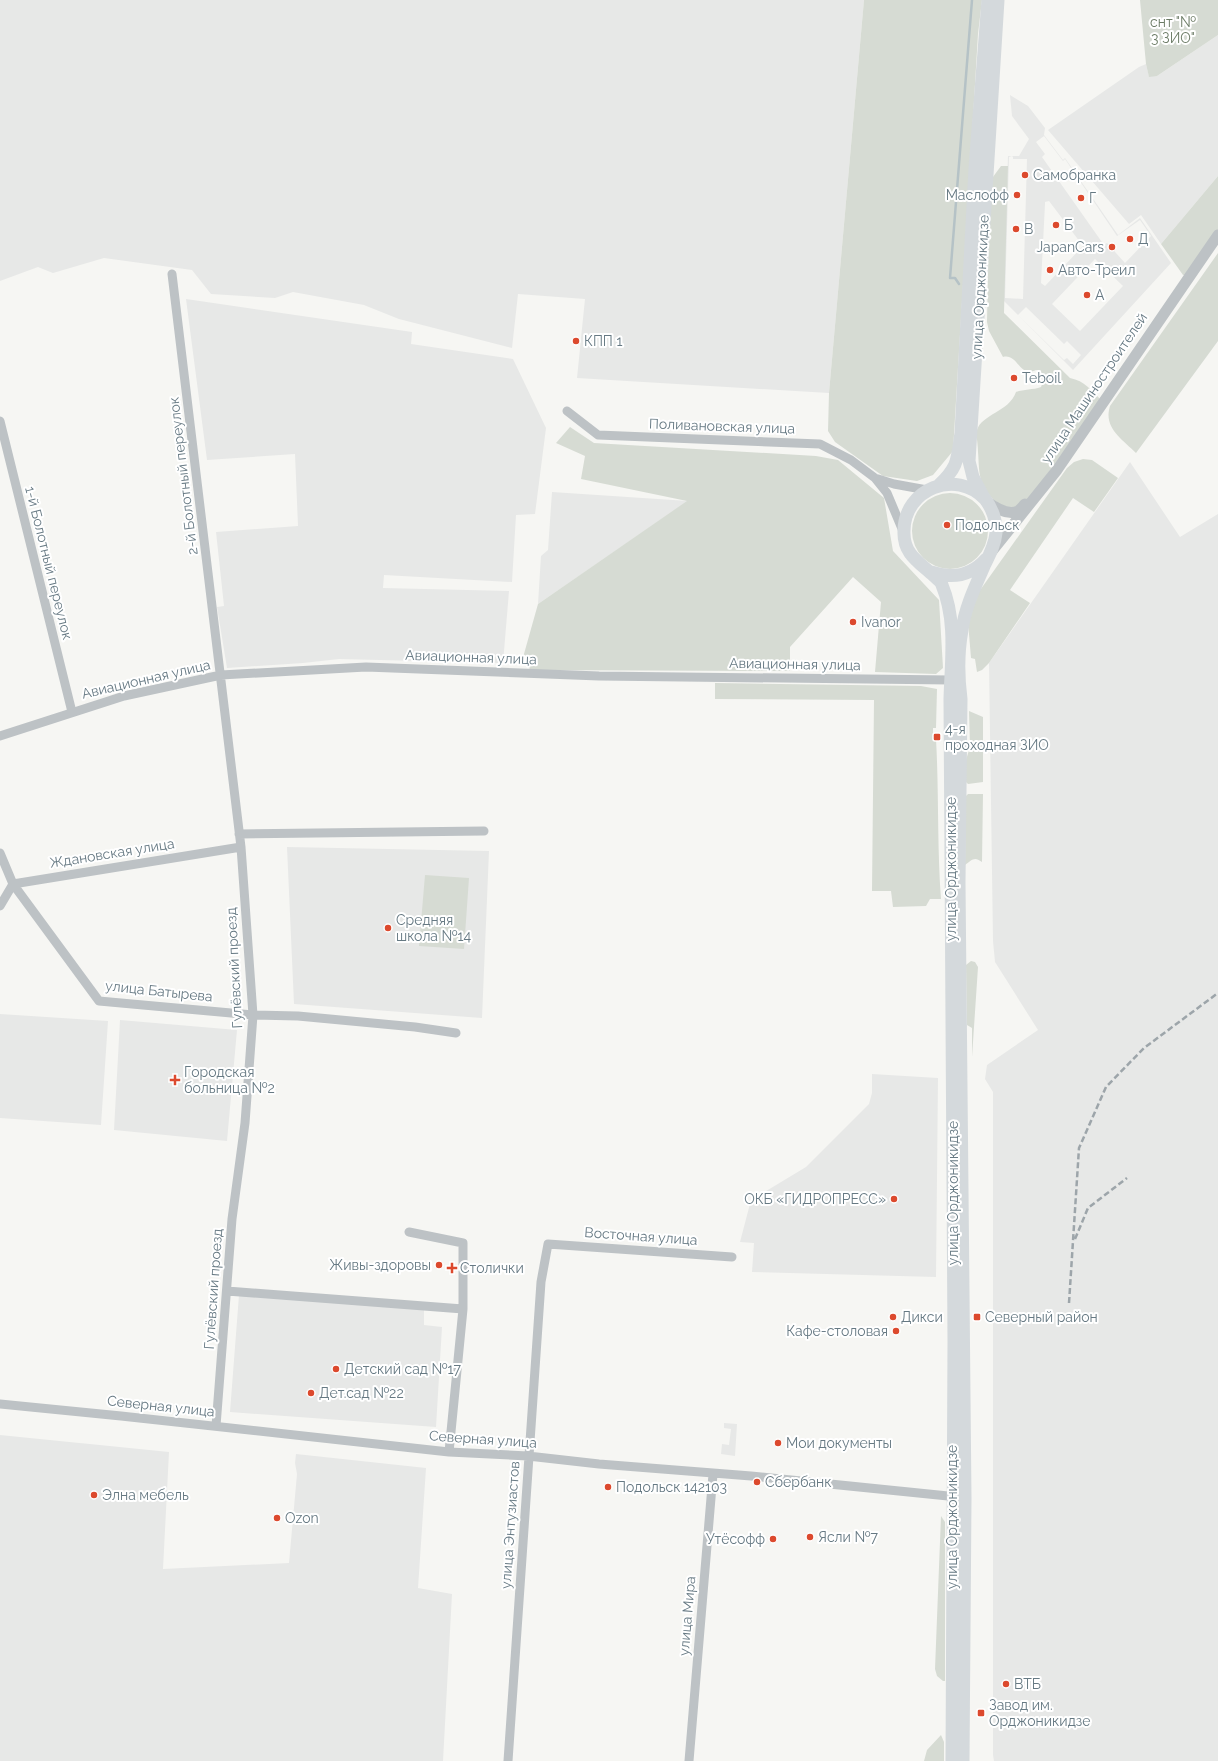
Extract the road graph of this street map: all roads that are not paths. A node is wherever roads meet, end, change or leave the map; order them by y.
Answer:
1 (988, 0) edge
2 (998, 0) edge
3 (1218, 234) edge
4 (172, 274) dead end
5 (566, 412) dead end
6 (0, 421) edge
7 (1057, 470) junction
8 (875, 478) junction
9 (933, 487) junction
10 (984, 499) junction
11 (904, 531) junction
12 (989, 555) junction
13 (930, 572) junction
14 (957, 627) junction
15 (221, 676) junction
16 (950, 680) junction
17 (72, 712) junction
18 (0, 736) edge
19 (484, 831) dead end
20 (239, 834) junction
21 (241, 847) junction
22 (0, 853) edge
23 (13, 884) junction
24 (0, 906) edge
25 (253, 1015) junction
26 (456, 1033) dead end
27 (409, 1232) dead end
28 (548, 1244) joint
29 (732, 1257) dead end
30 (227, 1291) junction
31 (463, 1309) junction
32 (0, 1404) edge
33 (216, 1426) junction
34 (449, 1452) junction
35 (528, 1456) junction
36 (713, 1474) junction
37 (958, 1497) junction
38 (508, 1761) edge
39 (689, 1761) edge
40 (952, 1761) edge
41 (963, 1761) edge

1 - 9 main road, улица Орджоникидзе
2 - 10 main road, улица Орджоникидзе
3 - 7 street, улица Машиностроителей
4 - 15 street, 2-й Болотный переулок
5 - 8 street, Поливановская улица
6 - 17 street, 1-й Болотный переулок
7 - 10 street
7 - 12 street, улица Машиностроителей
8 - 9 street
8 - 11 street
9 - 10 main road
9 - 11 main road
10 - 12 main road
11 - 13 main road
12 - 13 main road
12 - 14 main road
13 - 14 main road
14 - 16 main road, улица Орджоникидзе
14 - 37 main road, улица Орджоникидзе
15 - 16 street, Авиационная улица
15 - 17 street, Авиационная улица
15 - 20 street, Гулёвский проезд
16 - 37 main road, улица Орджоникидзе
17 - 18 street, Авиационная улица
19 - 20 street
20 - 21 street, Гулёвский проезд
21 - 23 street, Ждановская улица
21 - 25 street, Гулёвский проезд
22 - 23 street, улица Батырева
23 - 24 street
23 - 25 street, улица Батырева
25 - 26 street, улица Батырева
25 - 30 street, Гулёвский проезд
27 - 31 street
28 - 29 street, Восточная улица
28 - 35 street, улица Энтузиастов
30 - 31 street
30 - 33 street, Гулёвский проезд
31 - 34 street
32 - 33 street, Северная улица
33 - 34 street, Северная улица
34 - 35 street, Северная улица
35 - 36 street, Северная улица
35 - 38 street, улица Энтузиастов
36 - 37 street, Северная улица
36 - 39 street, улица Мира
37 - 40 main road, улица Орджоникидзе
37 - 41 main road, улица Орджоникидзе

